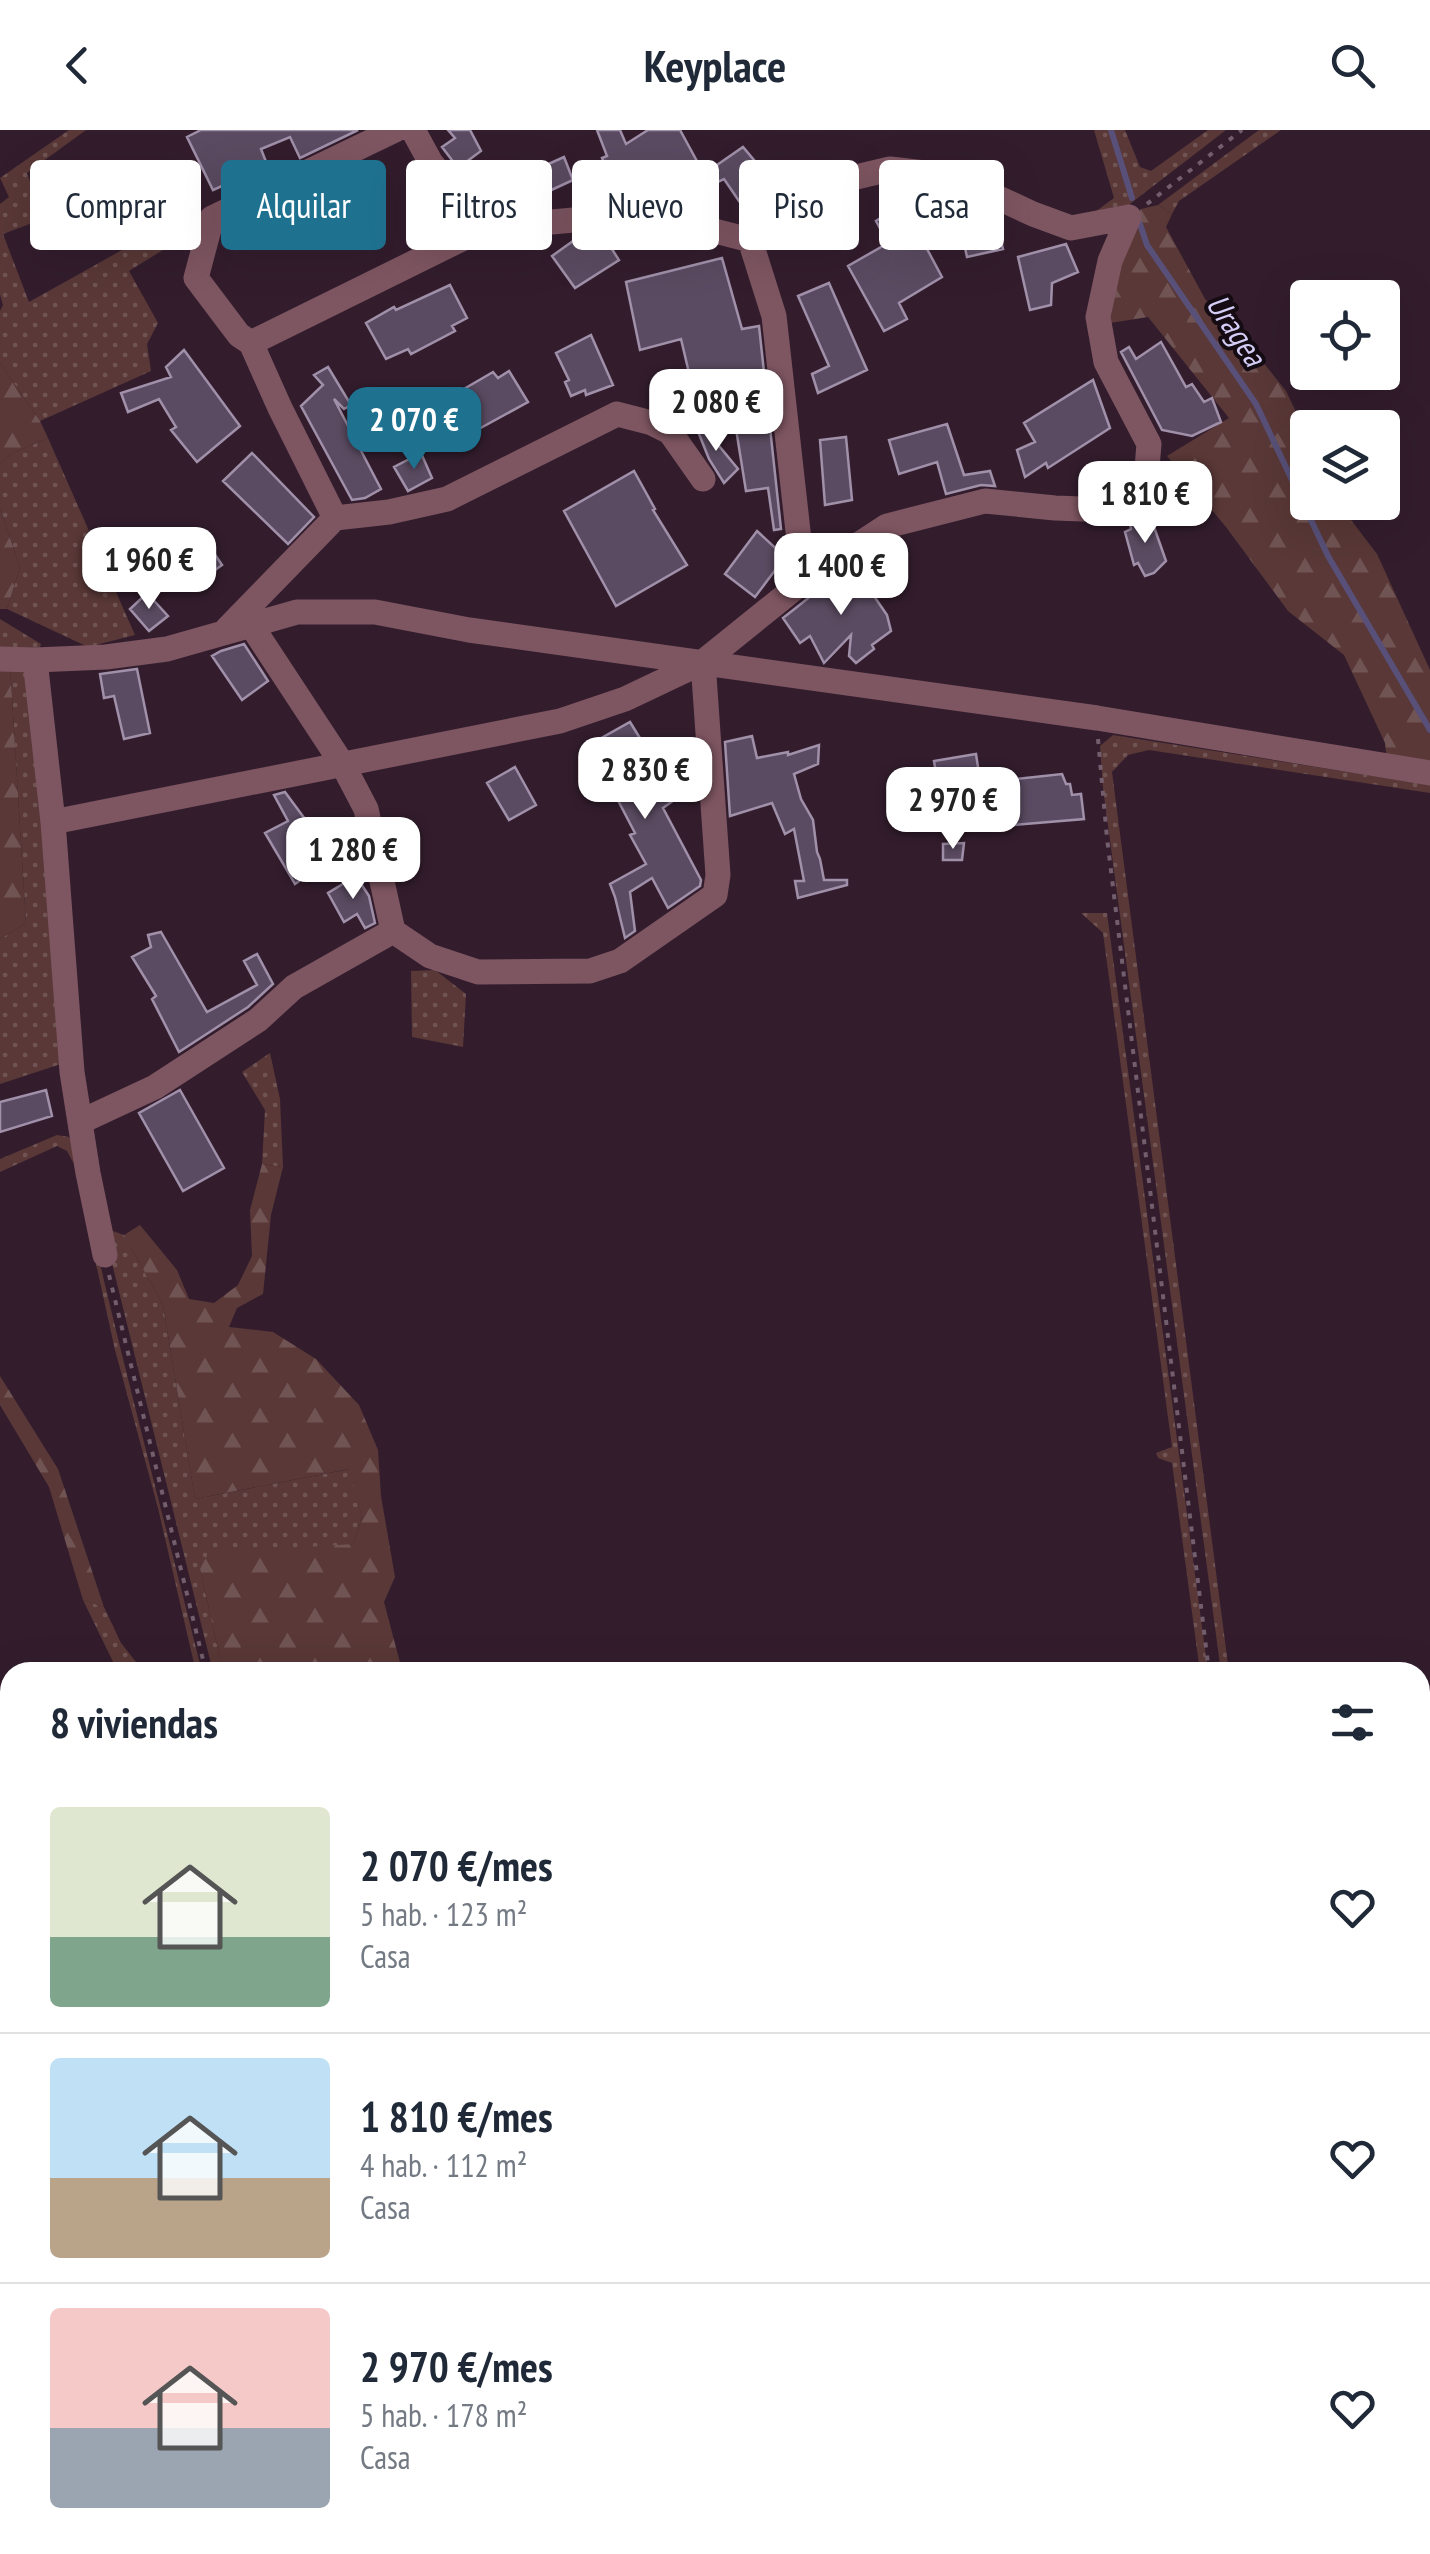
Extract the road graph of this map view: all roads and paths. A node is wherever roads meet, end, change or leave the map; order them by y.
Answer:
1 (395, 130) edge
2 (413, 130) edge
3 (1242, 130) edge
4 (429, 160) edge
5 (859, 176) edge
6 (1129, 217) junction
7 (552, 222) edge
8 (739, 237) edge
9 (439, 250) edge
10 (753, 250) edge
11 (251, 342) junction
12 (703, 479) dead end
13 (335, 518) junction
14 (806, 579) junction
15 (251, 624) junction
16 (224, 632) junction
17 (0, 659) edge
18 (35, 660) junction
19 (703, 662) junction
20 (1097, 718) junction
21 (343, 765) junction
22 (1430, 773) edge
23 (53, 822) junction
24 (393, 931) junction
25 (80, 1122) junction
26 (104, 1255) joint
27 (204, 1662) edge
28 (1208, 1662) edge

1 - 11 street
2 - 4 street
3 - 6 path
5 - 6 street
6 - 14 street
7 - 8 street
9 - 11 street
10 - 14 street
11 - 13 street
12 - 13 street
13 - 16 street
14 - 19 street
15 - 16 street
15 - 19 street
15 - 21 street
16 - 18 street
17 - 18 street
18 - 23 street
19 - 20 street
19 - 21 street
19 - 24 street
20 - 22 street
20 - 28 path
21 - 23 street
21 - 24 street
23 - 25 street
24 - 25 street
25 - 26 street
26 - 27 path

